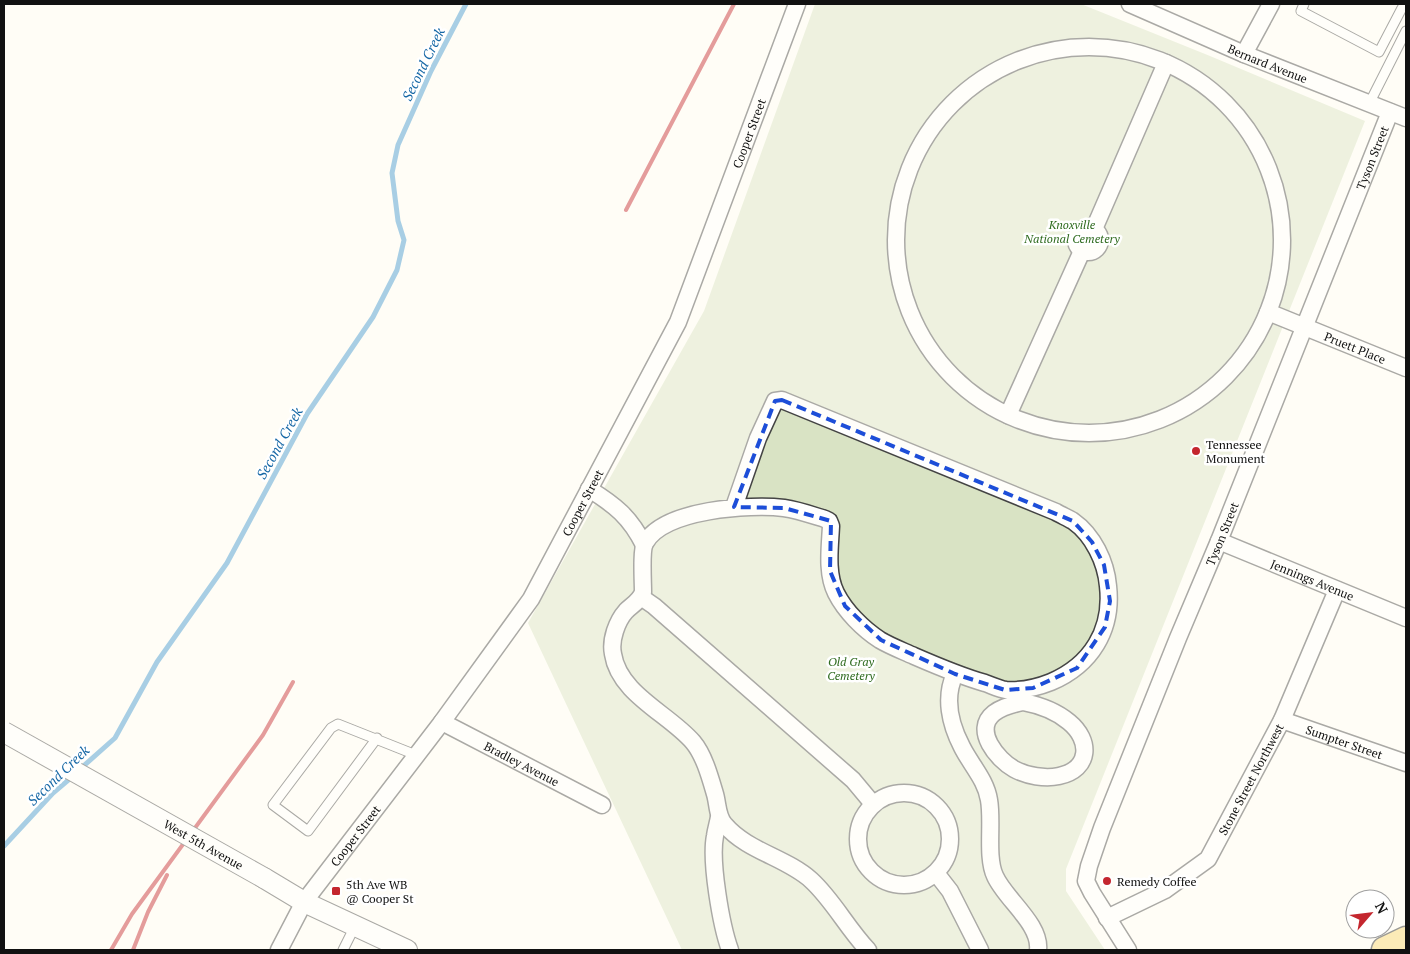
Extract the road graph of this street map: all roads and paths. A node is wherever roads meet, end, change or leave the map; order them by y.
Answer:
1 (797, 4) edge
2 (1130, 4) edge
3 (1271, 4) edge
4 (1304, 4) edge
5 (1393, 4) edge
6 (1404, 9) edge
7 (1406, 32) edge
8 (1244, 54) junction
9 (1166, 63) junction
10 (1368, 104) junction
11 (1390, 112) junction
12 (1406, 118) edge
13 (1268, 312) junction
14 (1304, 326) junction
15 (1406, 368) edge
16 (1008, 416) junction
17 (589, 489) junction
18 (734, 507) junction
19 (1219, 542) junction
20 (644, 545) junction
21 (1337, 590) junction
22 (641, 597) junction
23 (1406, 618) edge
24 (955, 674) junction
25 (1023, 696) junction
26 (1282, 720) junction
27 (442, 722) junction
28 (4, 732) edge
29 (377, 738) junction
30 (416, 755) junction
31 (1406, 763) edge
32 (873, 804) junction
33 (602, 805) dead end
34 (720, 817) junction
35 (936, 873) junction
36 (304, 902) junction
37 (1107, 918) junction
38 (355, 926) junction
39 (1406, 940) edge
40 (279, 950) edge
41 (343, 950) edge
42 (407, 950) edge
43 (730, 950) edge
44 (868, 950) edge
45 (980, 950) edge
46 (1038, 950) edge
47 (1128, 950) edge
48 (1386, 950) edge

1 - 17 street, Cooper Street
2 - 8 street, Bernard Avenue
3 - 8 street
4 - 6 lane
5 - 6 lane
7 - 10 lane
8 - 10 street, Bernard Avenue
9 - 13 street
9 - 16 street
9 - 16 street
10 - 11 street, Bernard Avenue
11 - 12 street, Bernard Avenue
11 - 14 street, Tyson Street
13 - 14 street, Pruett Place
13 - 16 street
14 - 15 street, Pruett Place
14 - 19 street, Tyson Street
17 - 20 street
17 - 27 street, Cooper Street
18 - 20 street
18 - 24 street
18 - 25 street
19 - 21 street, Jennings Avenue
19 - 37 street, Tyson Street
20 - 22 street
21 - 23 street, Jennings Avenue
21 - 26 street, Stone Street Northwest
22 - 32 street
22 - 34 street
24 - 25 street
24 - 46 street
25 - 25 street
26 - 31 street, Sumpter Street
26 - 37 street, Stone Street Northwest
27 - 30 street, Cooper Street
27 - 33 street, Bradley Avenue
28 - 36 street, West 5th Avenue, bridge
29 - 29 lane
29 - 30 lane
30 - 36 street, Cooper Street
32 - 35 street
32 - 35 street
34 - 43 street
34 - 44 street
35 - 45 street
36 - 38 street, West 5th Avenue
36 - 40 street, Cooper Street
37 - 47 street, Tyson Street
38 - 41 lane
38 - 42 street, West 5th Avenue
39 - 48 main road

